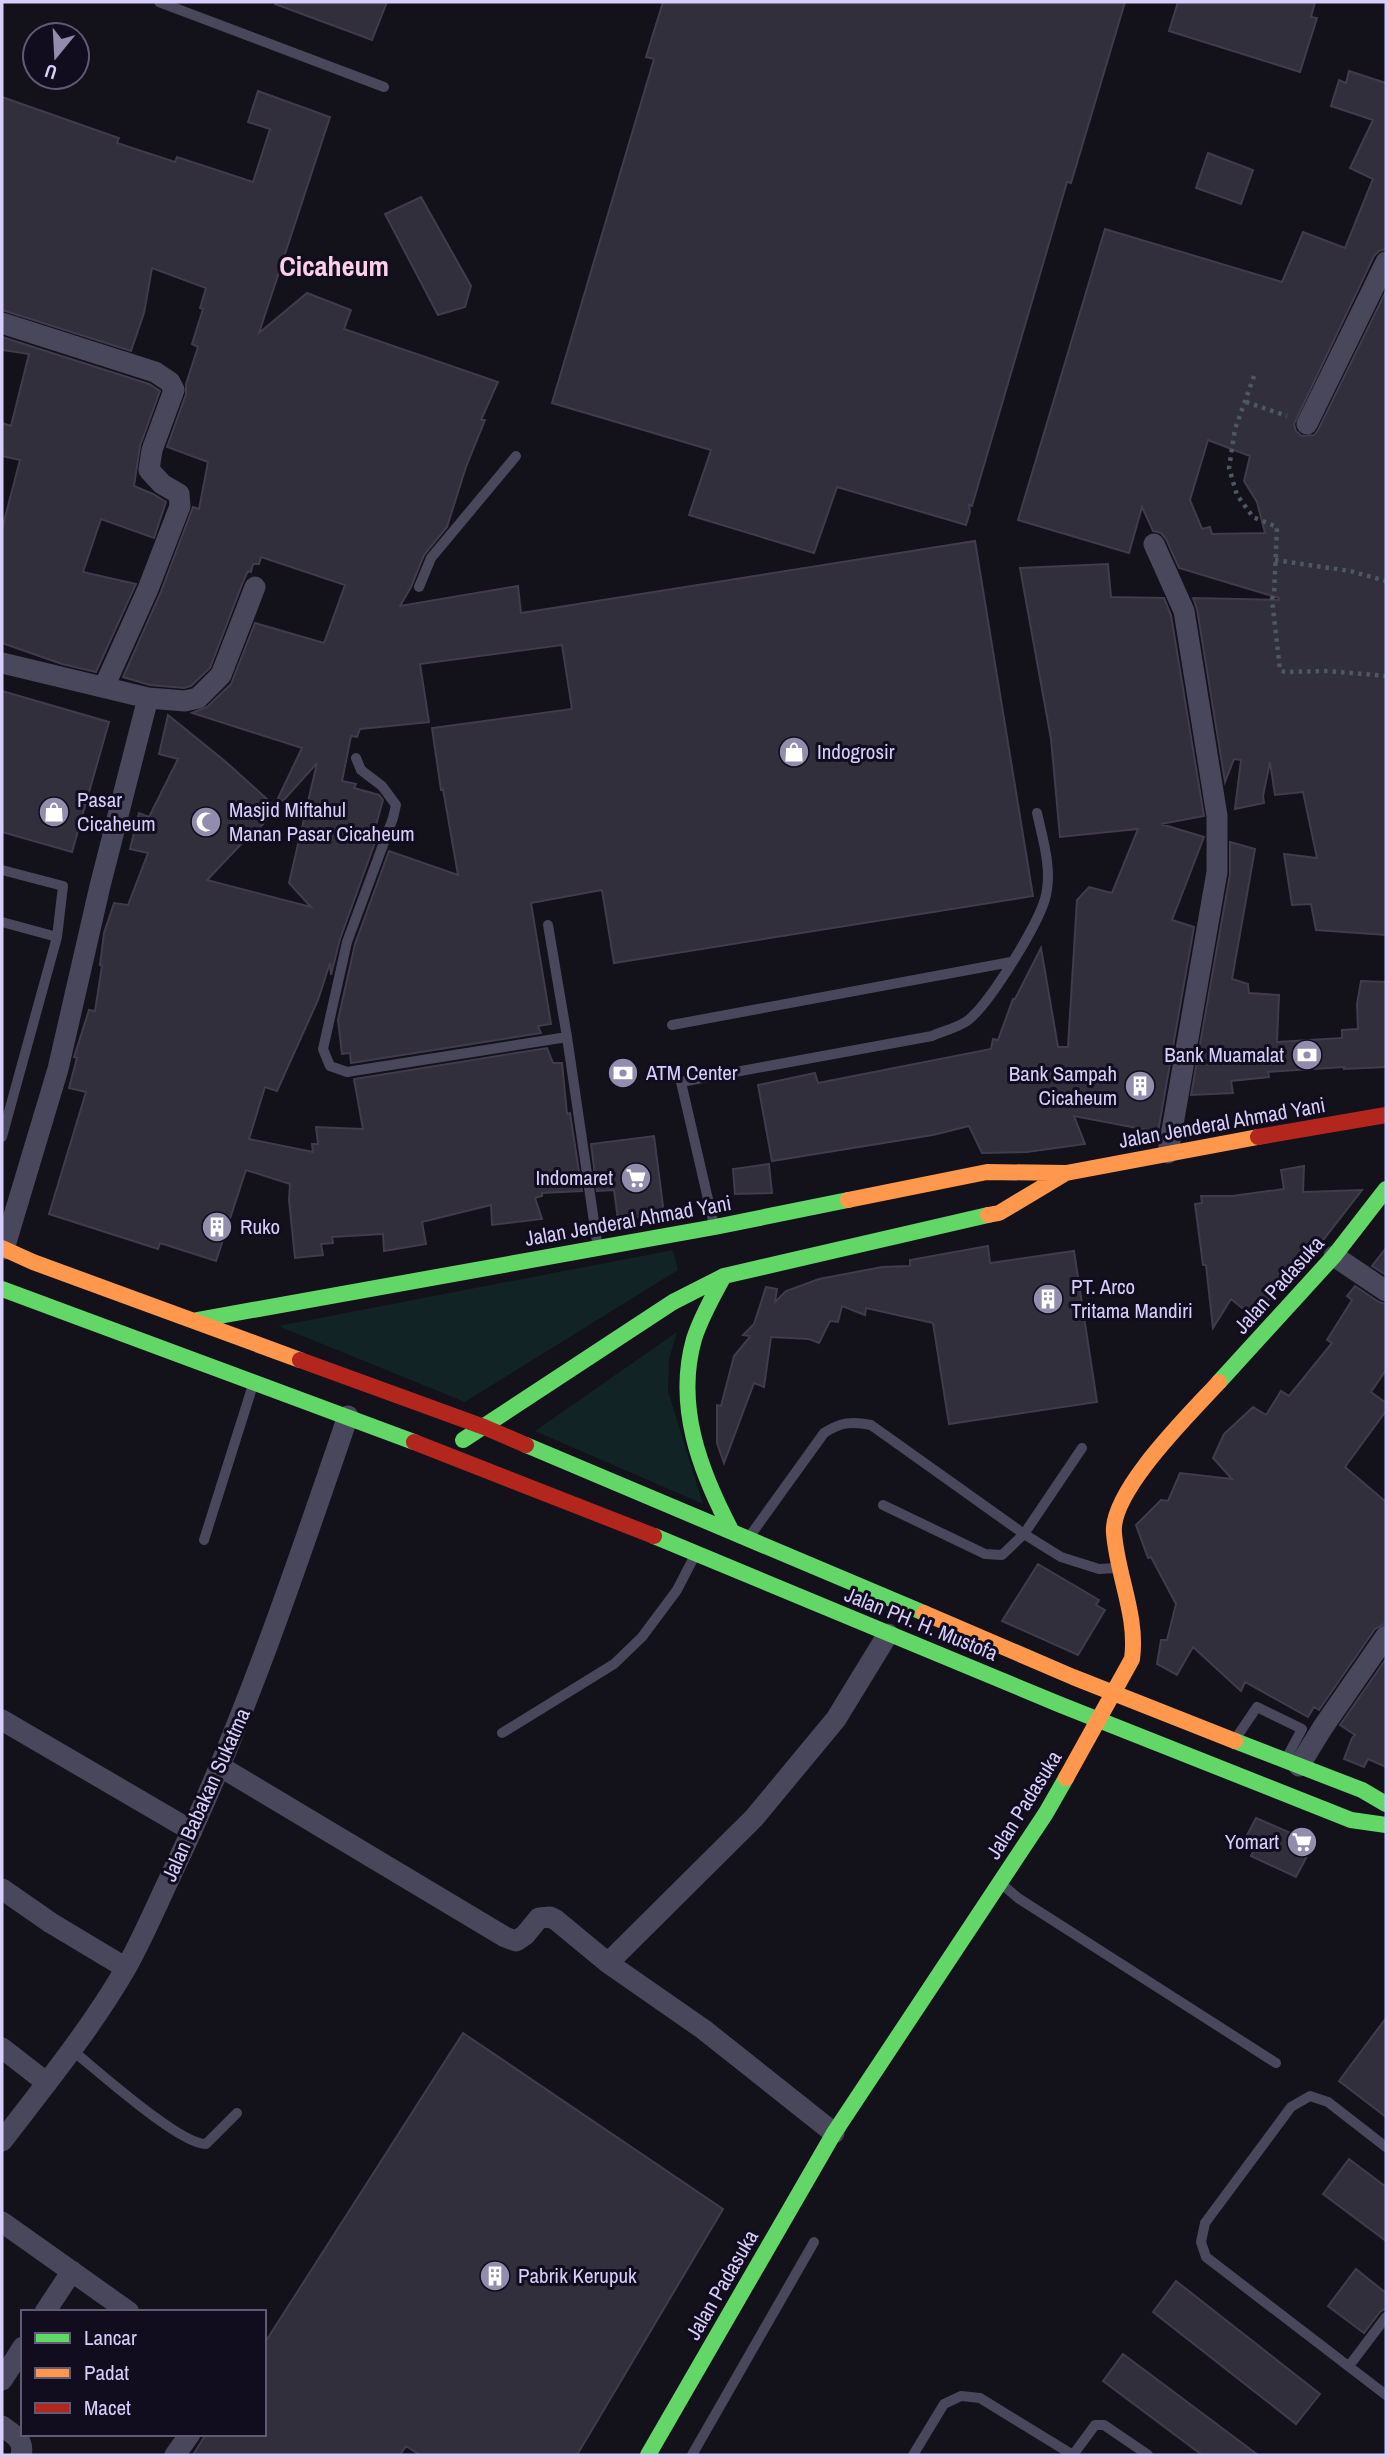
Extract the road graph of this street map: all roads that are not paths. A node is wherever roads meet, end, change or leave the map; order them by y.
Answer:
1 (159, 2) edge
2 (384, 87) dead end
3 (1386, 262) edge
4 (1378, 301) edge
5 (2, 323) edge
6 (1307, 424) road end
7 (516, 456) dead end
8 (1154, 544) dead end
9 (255, 587) dead end
10 (419, 587) dead end
11 (2, 663) edge
12 (104, 687) junction
13 (148, 698) junction
14 (356, 758) dead end
15 (1037, 813) dead end
16 (2, 870) edge
17 (2, 922) edge
18 (548, 925) dead end
19 (57, 937) junction
20 (1011, 962) junction
21 (672, 1025) dead end
22 (567, 1037) junction
23 (1386, 1115) edge
24 (2, 1137) edge
25 (1168, 1153) junction
26 (1066, 1173) junction
27 (1386, 1189) edge
28 (716, 1233) junction
29 (3, 1248) edge
30 (598, 1248) junction
31 (1334, 1256) junction
32 (722, 1270) junction
33 (1386, 1291) edge
34 (3, 1292) edge
35 (197, 1321) junction
36 (254, 1382) junction
37 (348, 1416) junction
38 (484, 1427) junction
39 (1082, 1448) dead end
40 (442, 1452) junction
41 (883, 1505) dead end
42 (731, 1531) junction
43 (1024, 1534) junction
44 (748, 1538) junction
45 (204, 1540) dead end
46 (696, 1553) junction
47 (1120, 1568) junction
48 (888, 1634) junction
49 (1386, 1636) edge
50 (1115, 1693) junction
51 (2, 1720) edge
52 (1100, 1720) junction
53 (502, 1733) dead end
54 (1234, 1740) junction
55 (1292, 1763) junction
56 (221, 1767) junction
57 (1386, 1804) edge
58 (1386, 1825) edge
59 (192, 1831) junction
60 (1000, 1883) junction
61 (2, 1889) edge
62 (608, 1963) junction
63 (126, 1968) junction
64 (2, 2048) edge
65 (73, 2051) junction
66 (1276, 2063) dead end
67 (47, 2083) junction
68 (237, 2113) dead end
69 (834, 2133) junction
70 (2, 2141) edge
71 (1386, 2147) edge
72 (2, 2221) edge
73 (814, 2242) dead end
74 (72, 2272) junction
75 (47, 2310) edge
76 (126, 2310) edge
77 (1386, 2316) edge
78 (21, 2350) edge
79 (1349, 2367) junction
80 (2, 2380) edge
81 (1386, 2395) edge
82 (2, 2426) edge
83 (189, 2436) edge
84 (1145, 2454) edge
85 (21, 2455) edge
86 (175, 2455) edge
87 (648, 2455) edge
88 (692, 2455) edge
89 (913, 2455) edge
90 (1073, 2455) edge

1 - 2 lane
3 - 4 street
4 - 6 street
5 - 12 street
7 - 10 lane
8 - 25 street
9 - 13 street
11 - 12 street
12 - 13 street
13 - 29 street
14 - 22 lane
15 - 20 lane
16 - 19 lane
17 - 19 lane
18 - 22 lane
19 - 24 lane
20 - 21 lane
20 - 28 lane
22 - 30 lane
23 - 25 main road, Jalan Jenderal Ahmad Yani
25 - 26 main road, Jalan Jenderal Ahmad Yani
26 - 28 main road, Jalan Jenderal Ahmad Yani
26 - 32 main road, Jalan Jenderal Ahmad Yani
27 - 31 main road, Jalan Padasuka
28 - 30 main road, Jalan Jenderal Ahmad Yani
29 - 35 main road
30 - 35 main road, Jalan Jenderal Ahmad Yani
31 - 33 street
31 - 47 main road, Jalan Padasuka
32 - 38 main road, Jalan Jenderal Ahmad Yani
32 - 42 main road
34 - 36 main road
35 - 38 main road
36 - 37 main road
36 - 45 lane
37 - 40 main road
37 - 56 street, Jalan Babakan Sukatma
38 - 40 main road, Jalan Jenderal Ahmad Yani
38 - 42 main road, Jalan PH. H. Mustofa
39 - 43 lane
40 - 46 main road, Jalan PH. H. Mustofa
41 - 43 lane
42 - 44 main road, Jalan PH. H. Mustofa
43 - 44 lane
43 - 47 lane
44 - 50 main road, Jalan PH. H. Mustofa
46 - 48 main road, Jalan PH. H. Mustofa
46 - 53 lane
47 - 50 main road, Jalan Padasuka
48 - 52 main road, Jalan PH. H. Mustofa
48 - 62 street
49 - 55 street
50 - 52 main road, Jalan Padasuka
50 - 54 main road, Jalan PH. H. Mustofa
51 - 59 street
52 - 58 main road, Jalan PH. H. Mustofa
52 - 60 main road, Jalan Padasuka
54 - 55 main road, Jalan PH. H. Mustofa
54 - 55 lane
55 - 57 main road, Jalan PH. H. Mustofa
56 - 59 street, Jalan Babakan Sukatma
56 - 62 street
59 - 63 street, Jalan Babakan Sukatma
60 - 66 lane
60 - 69 main road, Jalan Padasuka
61 - 63 street
62 - 69 street
63 - 65 street, Jalan Babakan Sukatma
64 - 67 street
65 - 67 street, Jalan Babakan Sukatma
65 - 68 lane
67 - 70 street, Jalan Babakan Sukatma
69 - 87 main road, Jalan Padasuka
71 - 79 lane
72 - 74 street
73 - 88 lane
74 - 75 street
74 - 76 street
77 - 79 lane
78 - 80 street
79 - 81 lane
82 - 85 street
83 - 86 street
84 - 90 lane
89 - 90 lane

